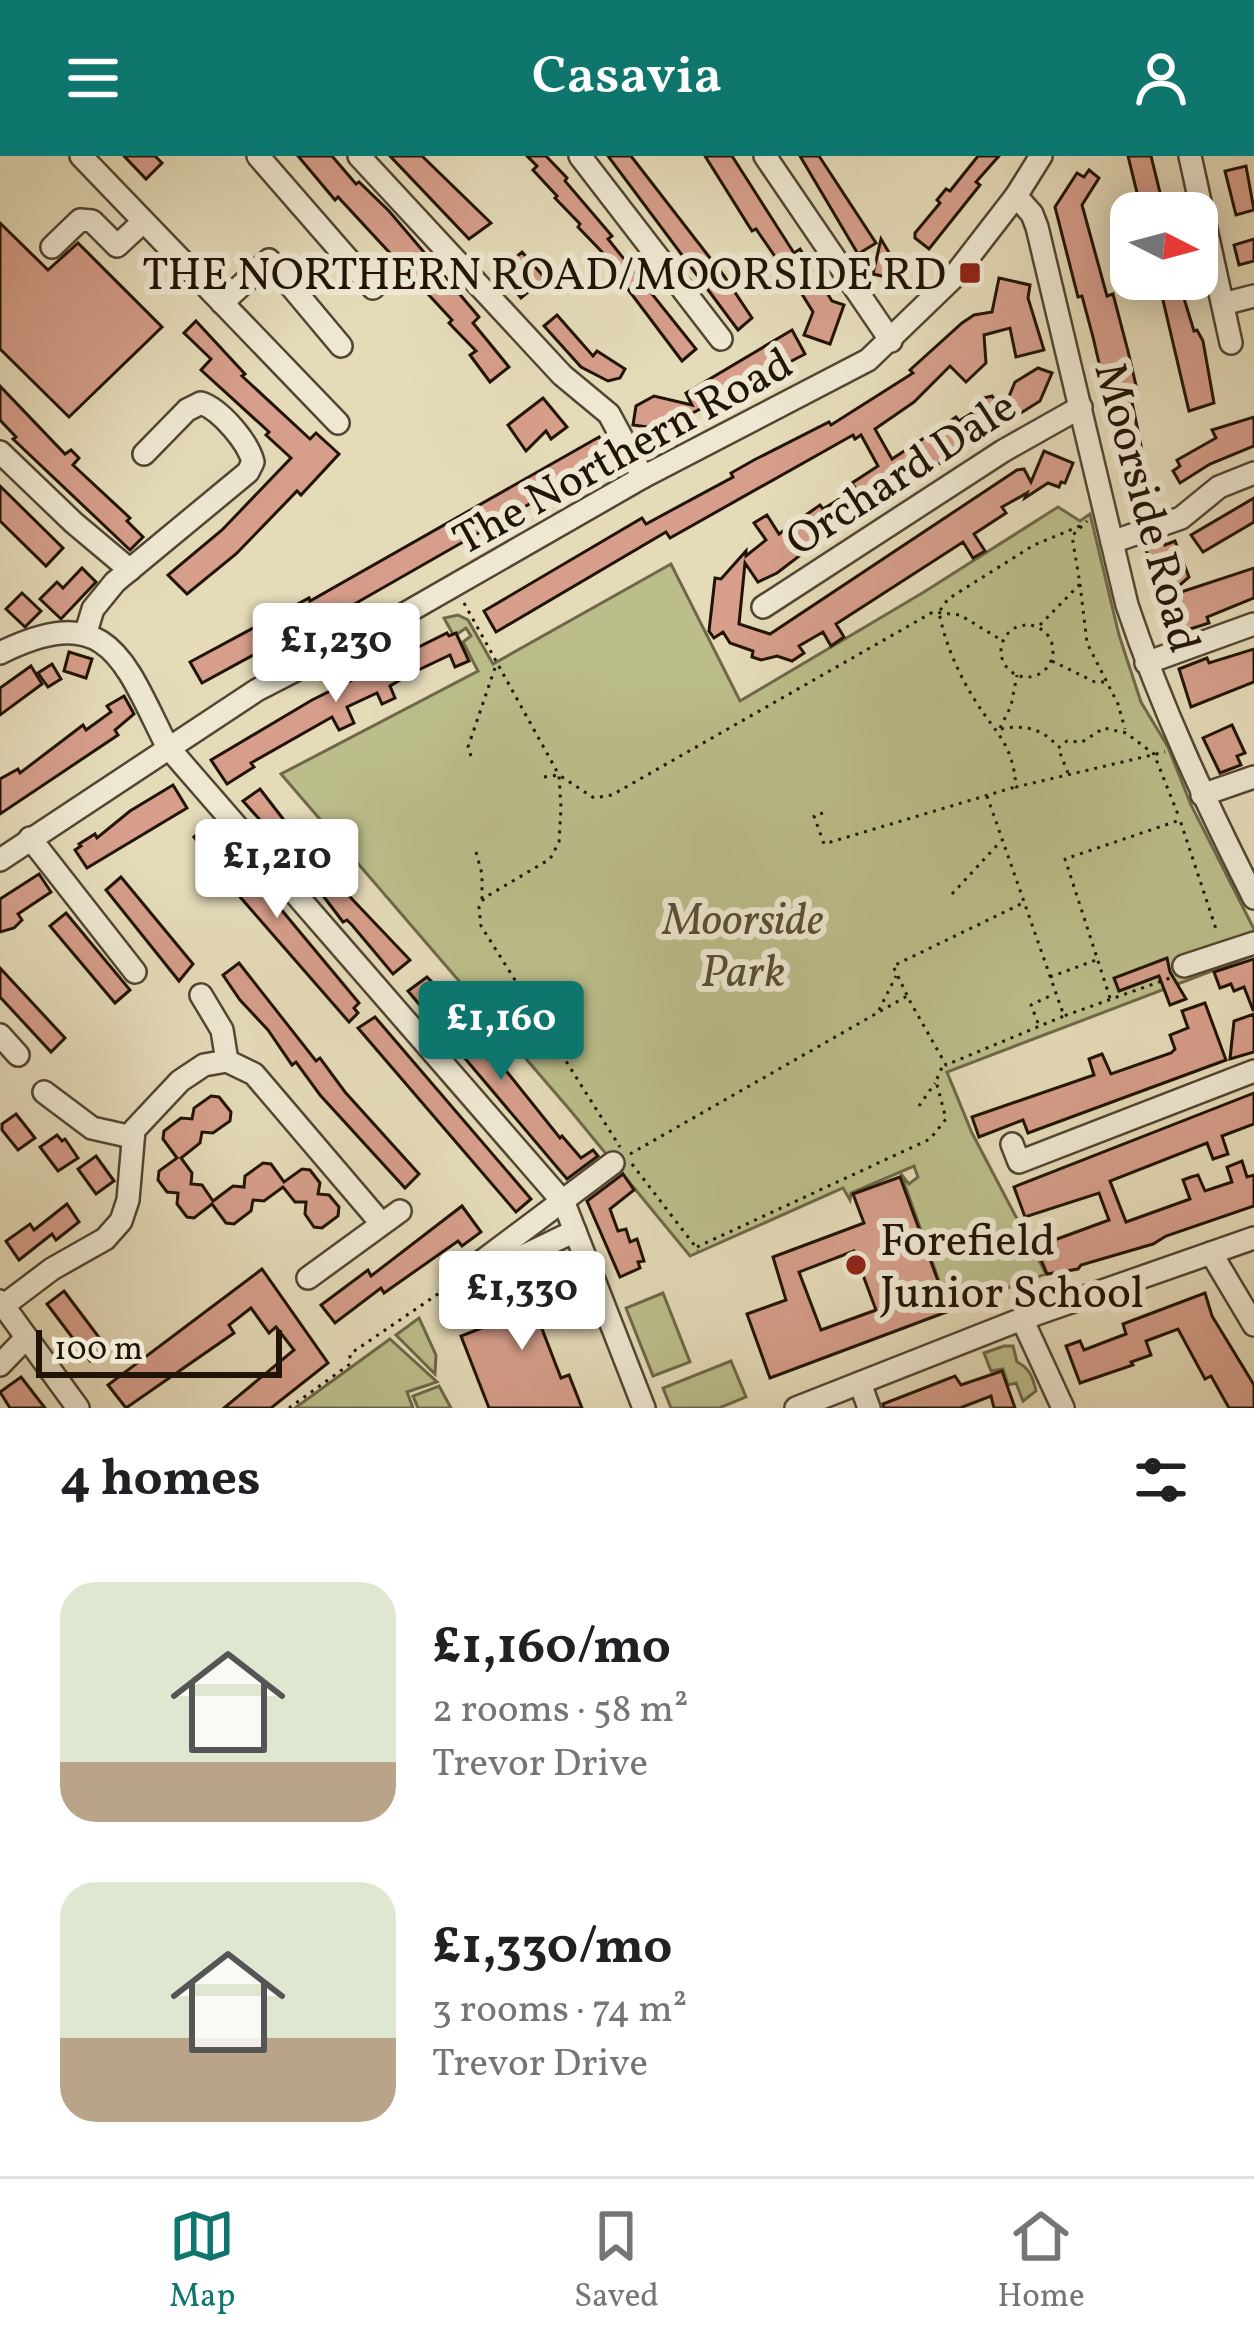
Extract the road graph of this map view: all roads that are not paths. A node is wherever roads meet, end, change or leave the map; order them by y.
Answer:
1 (81, 156) edge
2 (258, 156) edge
3 (359, 156) edge
4 (580, 156) edge
5 (765, 156) edge
6 (1041, 156) edge
7 (1190, 156) edge
8 (1016, 196) junction
9 (143, 222) junction
10 (52, 247) dead end
11 (373, 288) dead end
12 (1254, 296) edge
13 (222, 303) junction
14 (1223, 304) junction
15 (721, 339) dead end
16 (892, 341) junction
17 (1231, 344) dead end
18 (341, 346) dead end
19 (1082, 407) junction
20 (338, 423) dead end
21 (0, 452) edge
22 (144, 454) dead end
23 (1254, 473) edge
24 (643, 477) junction
25 (1112, 542) junction
26 (130, 570) junction
27 (763, 607) dead end
28 (1254, 624) edge
29 (86, 632) junction
30 (0, 653) edge
31 (1146, 663) junction
32 (167, 746) junction
33 (1254, 777) edge
34 (1202, 795) junction
35 (30, 838) junction
36 (0, 860) edge
37 (1254, 898) edge
38 (1254, 943) edge
39 (1184, 966) road end
40 (135, 972) dead end
41 (201, 994) dead end
42 (0, 1035) edge
43 (18, 1055) dead end
44 (227, 1061) junction
45 (1254, 1071) edge
46 (44, 1092) dead end
47 (132, 1137) junction
48 (1012, 1144) dead end
49 (620, 1160) road end
50 (564, 1202) junction
51 (575, 1232) junction
52 (1254, 1238) edge
53 (1211, 1253) junction
54 (519, 1258) dead end
55 (473, 1268) road end
56 (308, 1278) dead end
57 (2, 1304) edge
58 (1022, 1319) junction
59 (1254, 1324) edge
60 (25, 1339) junction
61 (0, 1365) edge
62 (860, 1383) junction
63 (78, 1408) edge
64 (644, 1408) edge
65 (796, 1408) edge
66 (869, 1408) edge
67 (1063, 1408) edge

1 - 9 street
2 - 11 street
3 - 24 street
4 - 15 street
5 - 16 street
6 - 8 street, The Northern Road
7 - 14 street
8 - 16 street, The Northern Road
8 - 19 street, Moorside Road
9 - 10 street
9 - 13 street
12 - 14 street
13 - 18 street
13 - 20 street
14 - 17 street
16 - 24 street, The Northern Road
19 - 25 street, Moorside Road
19 - 27 street, Orchard Dale
21 - 26 street
22 - 26 street
23 - 25 street
24 - 32 street, The Northern Road
25 - 31 street, Moorside Road
26 - 29 street
28 - 31 street
29 - 30 street
29 - 32 street
31 - 34 street, Moorside Road
32 - 35 street, The Northern Road
32 - 50 street
33 - 34 street
34 - 37 street, Moorside Road
35 - 36 street, The Northern Road
35 - 40 street
38 - 39 street
41 - 44 street
42 - 43 street
44 - 47 street
44 - 56 street
45 - 48 street
46 - 47 street
47 - 57 street
49 - 50 street
50 - 51 street
50 - 55 street
51 - 54 street
51 - 64 street
52 - 53 street
53 - 58 street
53 - 59 street
57 - 60 street
58 - 62 street
58 - 67 street
60 - 61 street
60 - 63 street
62 - 65 street
62 - 66 street

